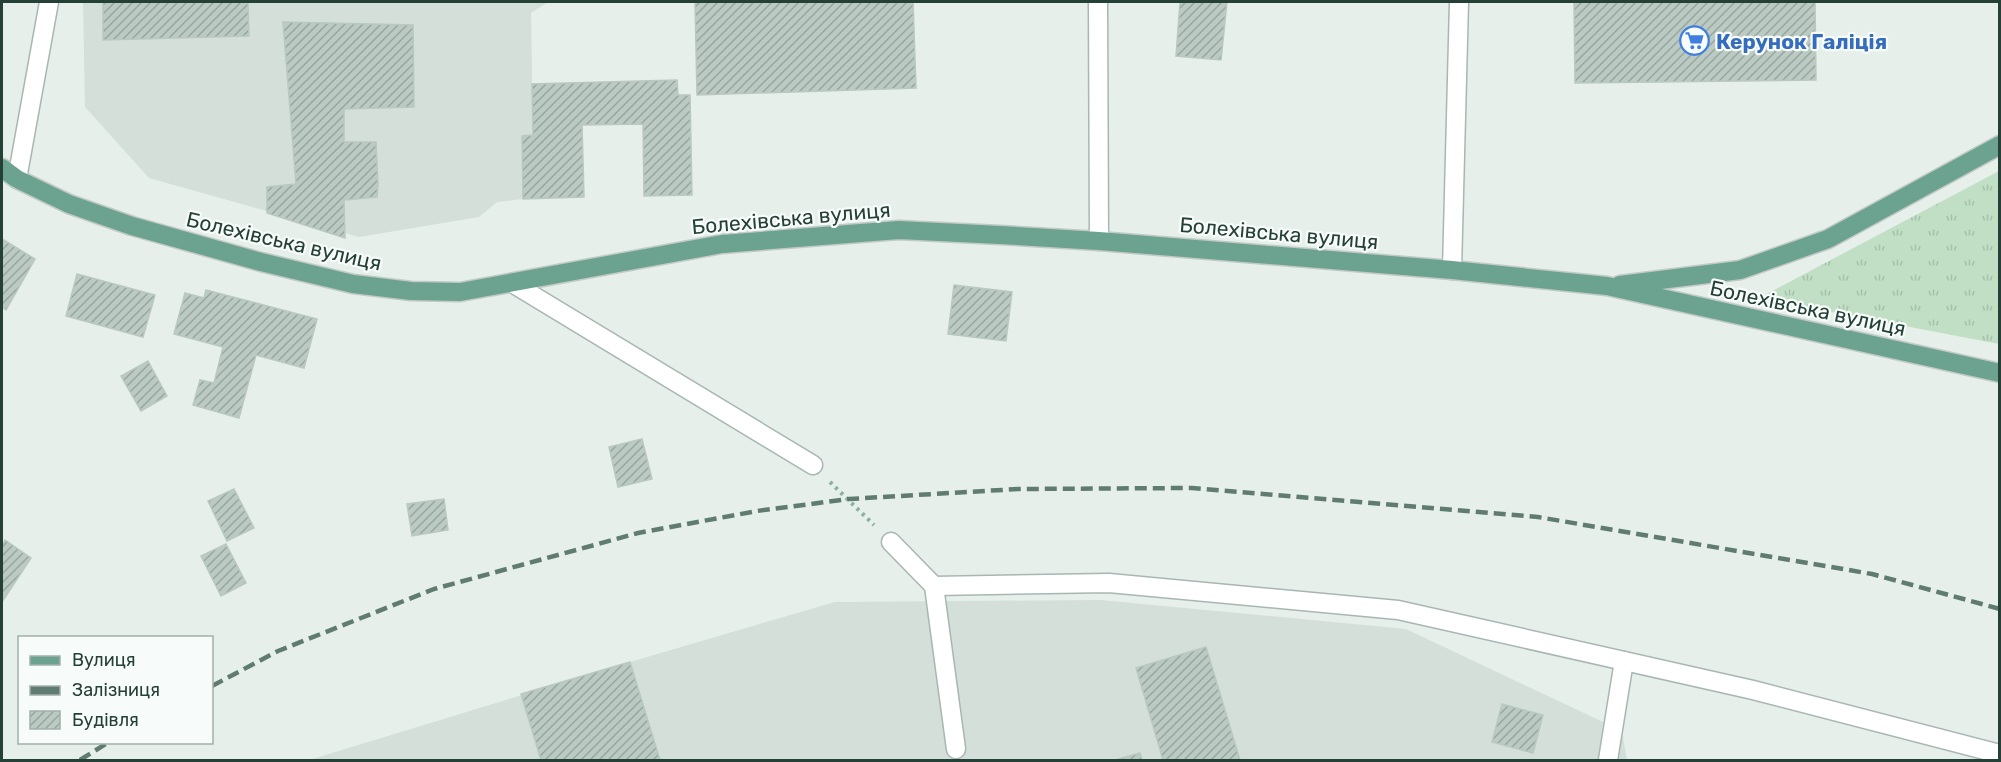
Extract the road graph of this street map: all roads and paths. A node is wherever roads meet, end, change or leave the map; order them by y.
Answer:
1 (49, 2) edge
2 (1098, 2) edge
3 (1459, 2) edge
4 (2000, 145) edge
5 (9, 173) edge
6 (1099, 241) junction
7 (1452, 270) junction
8 (512, 284) junction
9 (1606, 286) junction
10 (2000, 373) edge
11 (813, 465) joint
12 (891, 542) joint
13 (934, 586) junction
14 (1624, 661) junction
15 (956, 749) dead end
16 (2000, 754) edge
17 (1608, 760) edge

1 - 5 street
2 - 6 street
3 - 7 street
4 - 9 main road, Болехівська вулиця
5 - 8 main road, Болехівська вулиця
6 - 7 main road, Болехівська вулиця
6 - 8 main road, Болехівська вулиця
7 - 9 main road, Болехівська вулиця
8 - 11 street
9 - 10 main road, Болехівська вулиця
11 - 12 path
12 - 13 street
13 - 14 street
13 - 15 street
14 - 16 street
14 - 17 street

